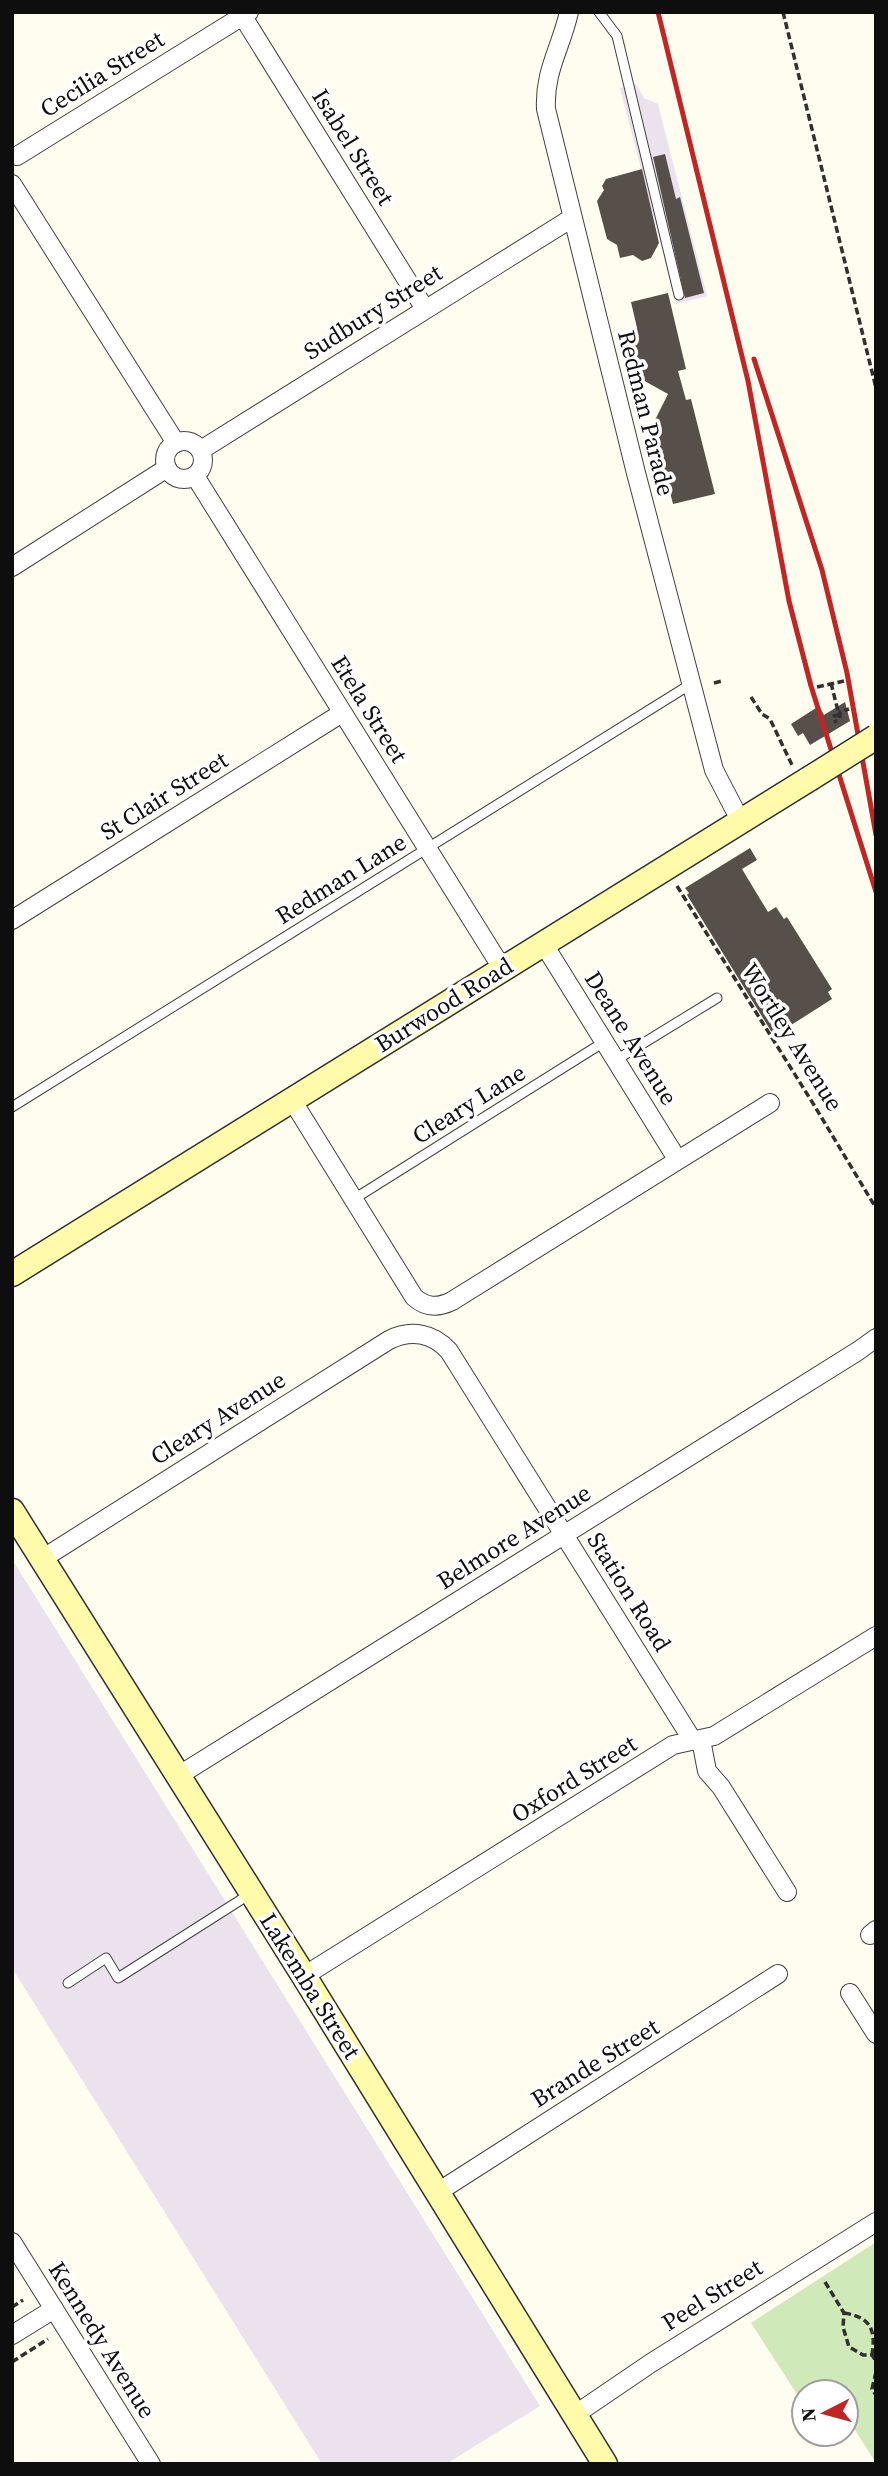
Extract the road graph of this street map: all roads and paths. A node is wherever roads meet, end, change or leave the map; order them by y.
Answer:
1 (569, 12) edge
2 (599, 12) edge
3 (783, 12) edge
4 (244, 14) edge
5 (15, 154) edge
6 (12, 183) edge
7 (572, 218) junction
8 (679, 295) dead end
9 (425, 309) junction
10 (876, 371) edge
11 (873, 376) junction
12 (876, 388) edge
13 (176, 443) junction
14 (201, 450) junction
15 (167, 468) junction
16 (195, 476) junction
17 (12, 567) edge
18 (722, 681) dead end
19 (844, 681) dead end
20 (714, 683) dead end
21 (691, 684) junction
22 (831, 684) junction
23 (817, 687) dead end
24 (751, 697) dead end
25 (849, 709) dead end
26 (342, 713) junction
27 (841, 717) junction
28 (836, 723) dead end
29 (876, 737) edge
30 (800, 772) junction
31 (740, 820) junction
32 (426, 848) junction
33 (677, 886) dead end
34 (12, 920) edge
35 (543, 943) junction
36 (502, 968) junction
37 (717, 998) dead end
38 (604, 1042) junction
39 (616, 1060) junction
40 (292, 1100) junction
41 (770, 1102) dead end
42 (12, 1107) edge
43 (677, 1159) junction
44 (354, 1199) junction
45 (876, 1208) edge
46 (12, 1274) edge
47 (425, 1335) joint
48 (876, 1338) edge
49 (12, 1511) edge
50 (564, 1534) junction
51 (42, 1559) junction
52 (876, 1636) edge
53 (697, 1740) junction
54 (178, 1776) junction
55 (787, 1892) dead end
56 (252, 1893) junction
57 (778, 1974) dead end
58 (304, 1976) junction
59 (68, 1983) dead end
60 (850, 1993) dead end
61 (876, 2034) edge
62 (438, 2193) junction
63 (876, 2222) edge
64 (12, 2242) edge
65 (825, 2282) dead end
66 (23, 2300) dead end
67 (12, 2307) edge
68 (54, 2309) junction
69 (844, 2313) junction
70 (12, 2335) edge
71 (48, 2339) dead end
72 (872, 2355) junction
73 (876, 2361) edge
74 (12, 2362) edge
75 (876, 2372) edge
76 (876, 2395) edge
77 (576, 2414) junction
78 (150, 2464) edge
79 (605, 2464) edge

1 - 7 street, Redman Parade
2 - 8 lane
3 - 11 path
4 - 5 street, Cecilia Street
4 - 9 street, Isabel Street
5 - 6 street
6 - 13 street
7 - 9 street, Sudbury Street
7 - 21 street, Redman Parade
9 - 14 street, Sudbury Street
10 - 11 path
11 - 12 path
13 - 14 street
13 - 15 street
14 - 16 street
15 - 16 street
15 - 17 street
16 - 26 street, Etela Street
18 - 20 path
19 - 22 path
21 - 31 street, Redman Parade
21 - 32 lane, Redman Lane
22 - 23 path
22 - 27 path
24 - 30 path
25 - 27 path
26 - 32 street, Etela Street
26 - 34 street, St Clair Street
27 - 28 path
29 - 30 main road, Burwood Road, bridge
30 - 31 main road, Burwood Road
31 - 35 main road, Burwood Road
32 - 36 street, Etela Street
32 - 42 lane, Redman Lane
33 - 45 path, Wortley Avenue
35 - 36 main road, Burwood Road
35 - 38 street, Deane Avenue
36 - 40 main road, Burwood Road
37 - 39 lane
38 - 39 street, Deane Avenue
38 - 44 lane, Cleary Lane
39 - 43 street, Deane Avenue
40 - 44 street
40 - 46 main road, Burwood Road
41 - 43 street
43 - 44 street
47 - 50 street, Station Road
47 - 51 street, Cleary Avenue
48 - 50 street, Belmore Avenue
49 - 51 main road, Lakemba Street
50 - 53 street, Station Road
50 - 54 street, Belmore Avenue
51 - 54 main road, Lakemba Street
52 - 53 street, Oxford Street
53 - 55 street, Station Road
53 - 58 street, Oxford Street
54 - 56 main road, Lakemba Street
56 - 58 main road, Lakemba Street
56 - 59 lane
57 - 62 street, Brande Street
58 - 62 main road, Lakemba Street
60 - 61 street
62 - 77 main road, Lakemba Street
63 - 77 street, Peel Street
64 - 68 street, Kennedy Avenue
65 - 69 path
66 - 67 path
68 - 70 street
68 - 78 street, Kennedy Avenue
69 - 72 path
69 - 72 path
71 - 74 path
72 - 73 path
75 - 76 path
77 - 79 main road, Lakemba Street

